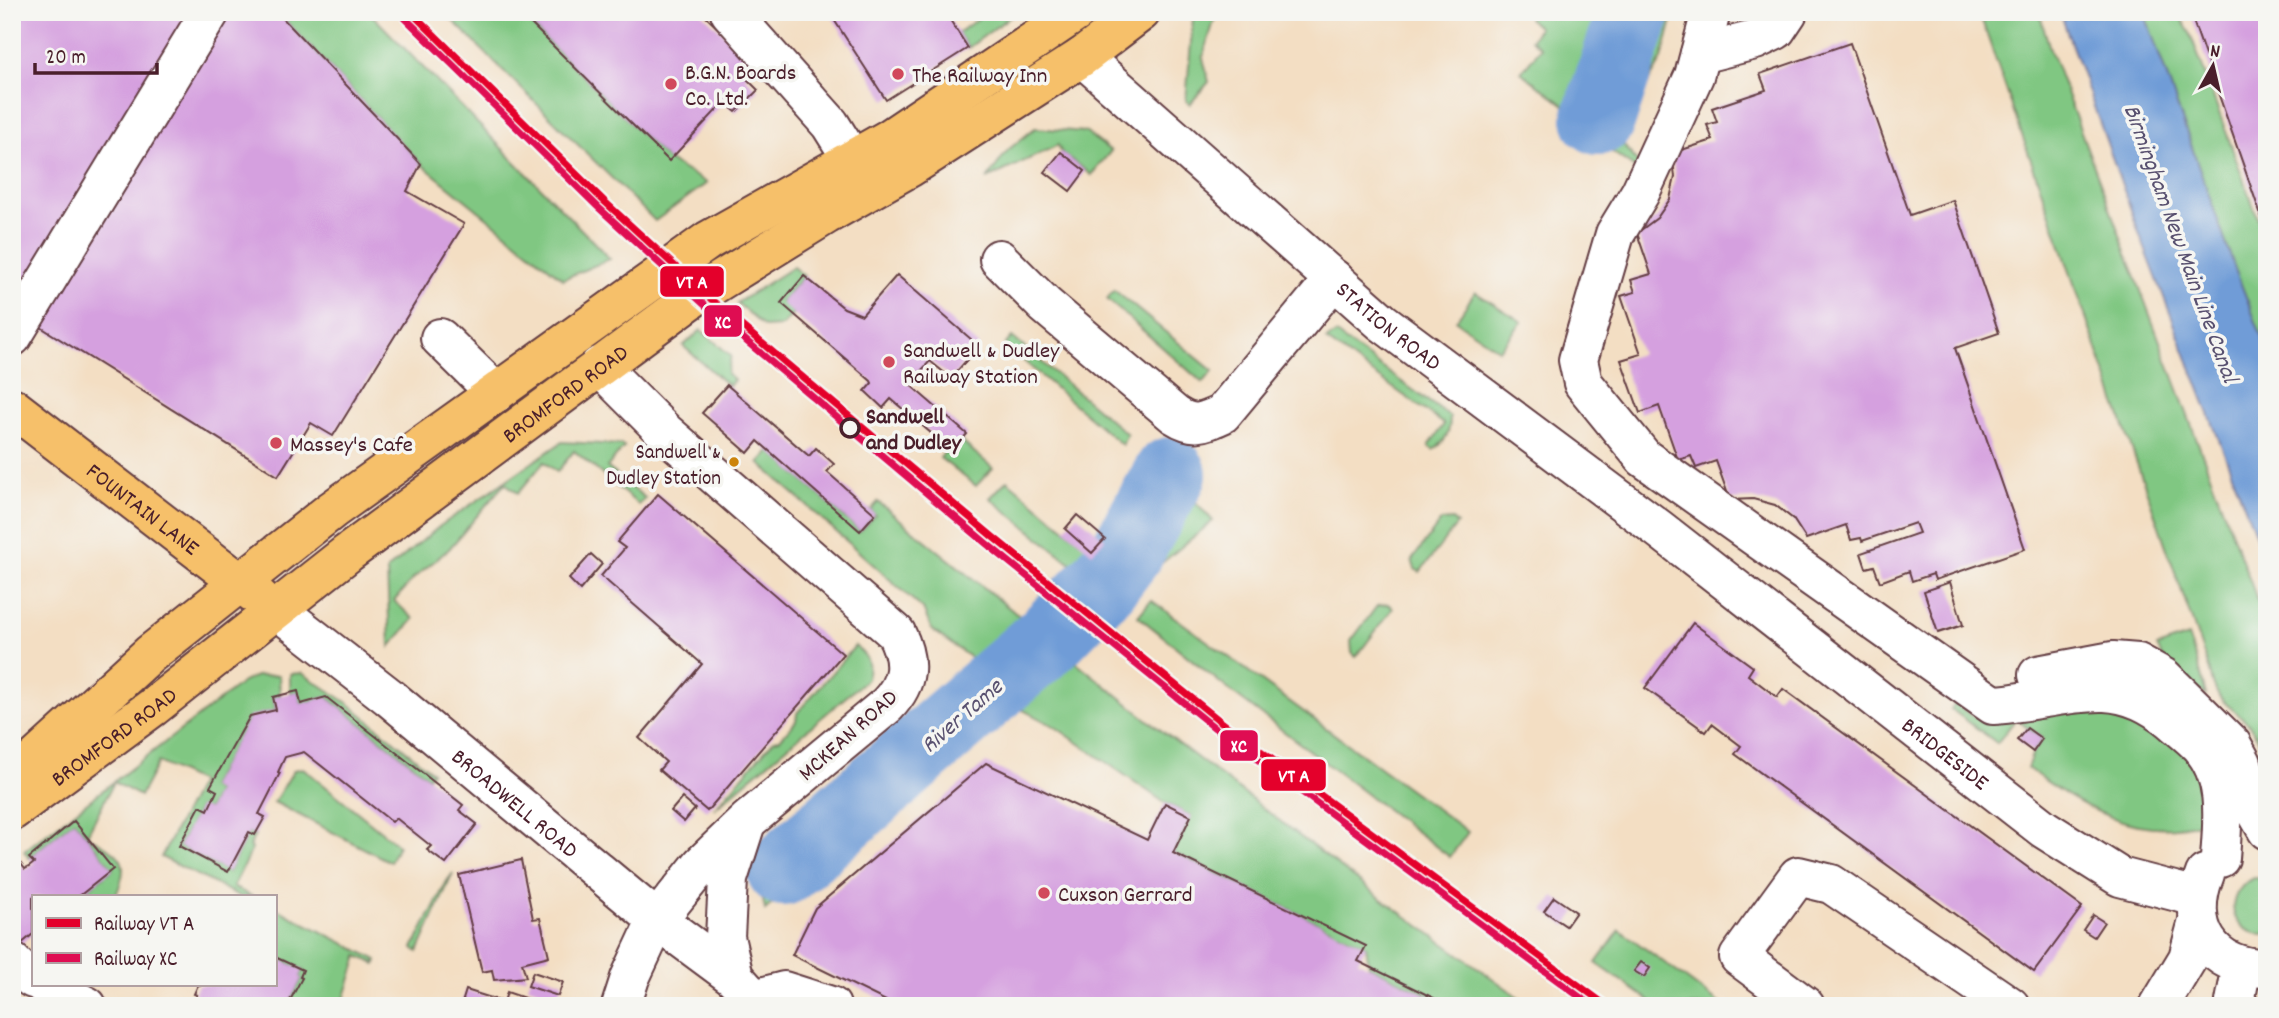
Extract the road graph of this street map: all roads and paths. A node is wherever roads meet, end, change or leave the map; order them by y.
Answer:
1 (210, 12) edge
2 (730, 12) edge
3 (1079, 12) edge
4 (1141, 12) edge
5 (1711, 12) edge
6 (1788, 12) edge
7 (1700, 54) junction
8 (1082, 57) junction
9 (900, 132) junction
10 (862, 175) junction
11 (999, 259) dead end
12 (1334, 279) junction
13 (12, 337) edge
14 (440, 338) dead end
15 (599, 366) junction
16 (490, 397) junction
17 (12, 407) edge
18 (1713, 571) joint
19 (240, 582) junction
20 (276, 609) junction
21 (1959, 681) junction
22 (12, 780) edge
23 (12, 811) edge
24 (747, 821) junction
25 (2267, 830) edge
26 (2267, 845) edge
27 (2220, 858) junction
28 (2198, 909) junction
29 (657, 920) junction
30 (12, 962) edge
31 (2244, 964) edge
32 (32, 978) edge
33 (46, 986) edge
34 (748, 994) edge
35 (87, 1006) edge
36 (621, 1006) edge
37 (831, 1006) edge
38 (1805, 1006) edge
39 (2010, 1006) edge
40 (2159, 1006) edge
41 (2188, 1006) edge
42 (2240, 1006) edge

1 - 13 street
2 - 10 street
3 - 8 main road
3 - 9 main road, BROMFORD ROAD
4 - 8 main road, BROMFORD ROAD
5 - 7 street
6 - 7 street
7 - 21 street
8 - 9 main road
8 - 10 main road, BROMFORD ROAD
8 - 12 street, STATION ROAD
9 - 10 main road, BROMFORD ROAD
10 - 15 main road, BROMFORD ROAD
10 - 16 main road, BROMFORD ROAD
11 - 12 street
12 - 18 street, STATION ROAD
14 - 16 street
15 - 16 main road
15 - 20 main road, BROMFORD ROAD
15 - 24 street, MCKEAN ROAD
16 - 19 main road, BROMFORD ROAD
17 - 19 main road, FOUNTAIN LANE
18 - 28 street, BRIDGESIDE
19 - 20 main road, FOUNTAIN LANE
19 - 22 main road, BROMFORD ROAD
20 - 23 main road, BROMFORD ROAD
20 - 29 street, BROADWELL ROAD
21 - 25 street
21 - 27 street
24 - 29 street, MCKEAN ROAD
24 - 34 street
26 - 27 street
27 - 28 street
28 - 31 street
28 - 40 street
29 - 34 street, BROADWELL ROAD
29 - 36 street, MCKEAN ROAD
30 - 32 street
31 - 41 street
31 - 42 street
33 - 35 street
34 - 37 street
38 - 39 street

